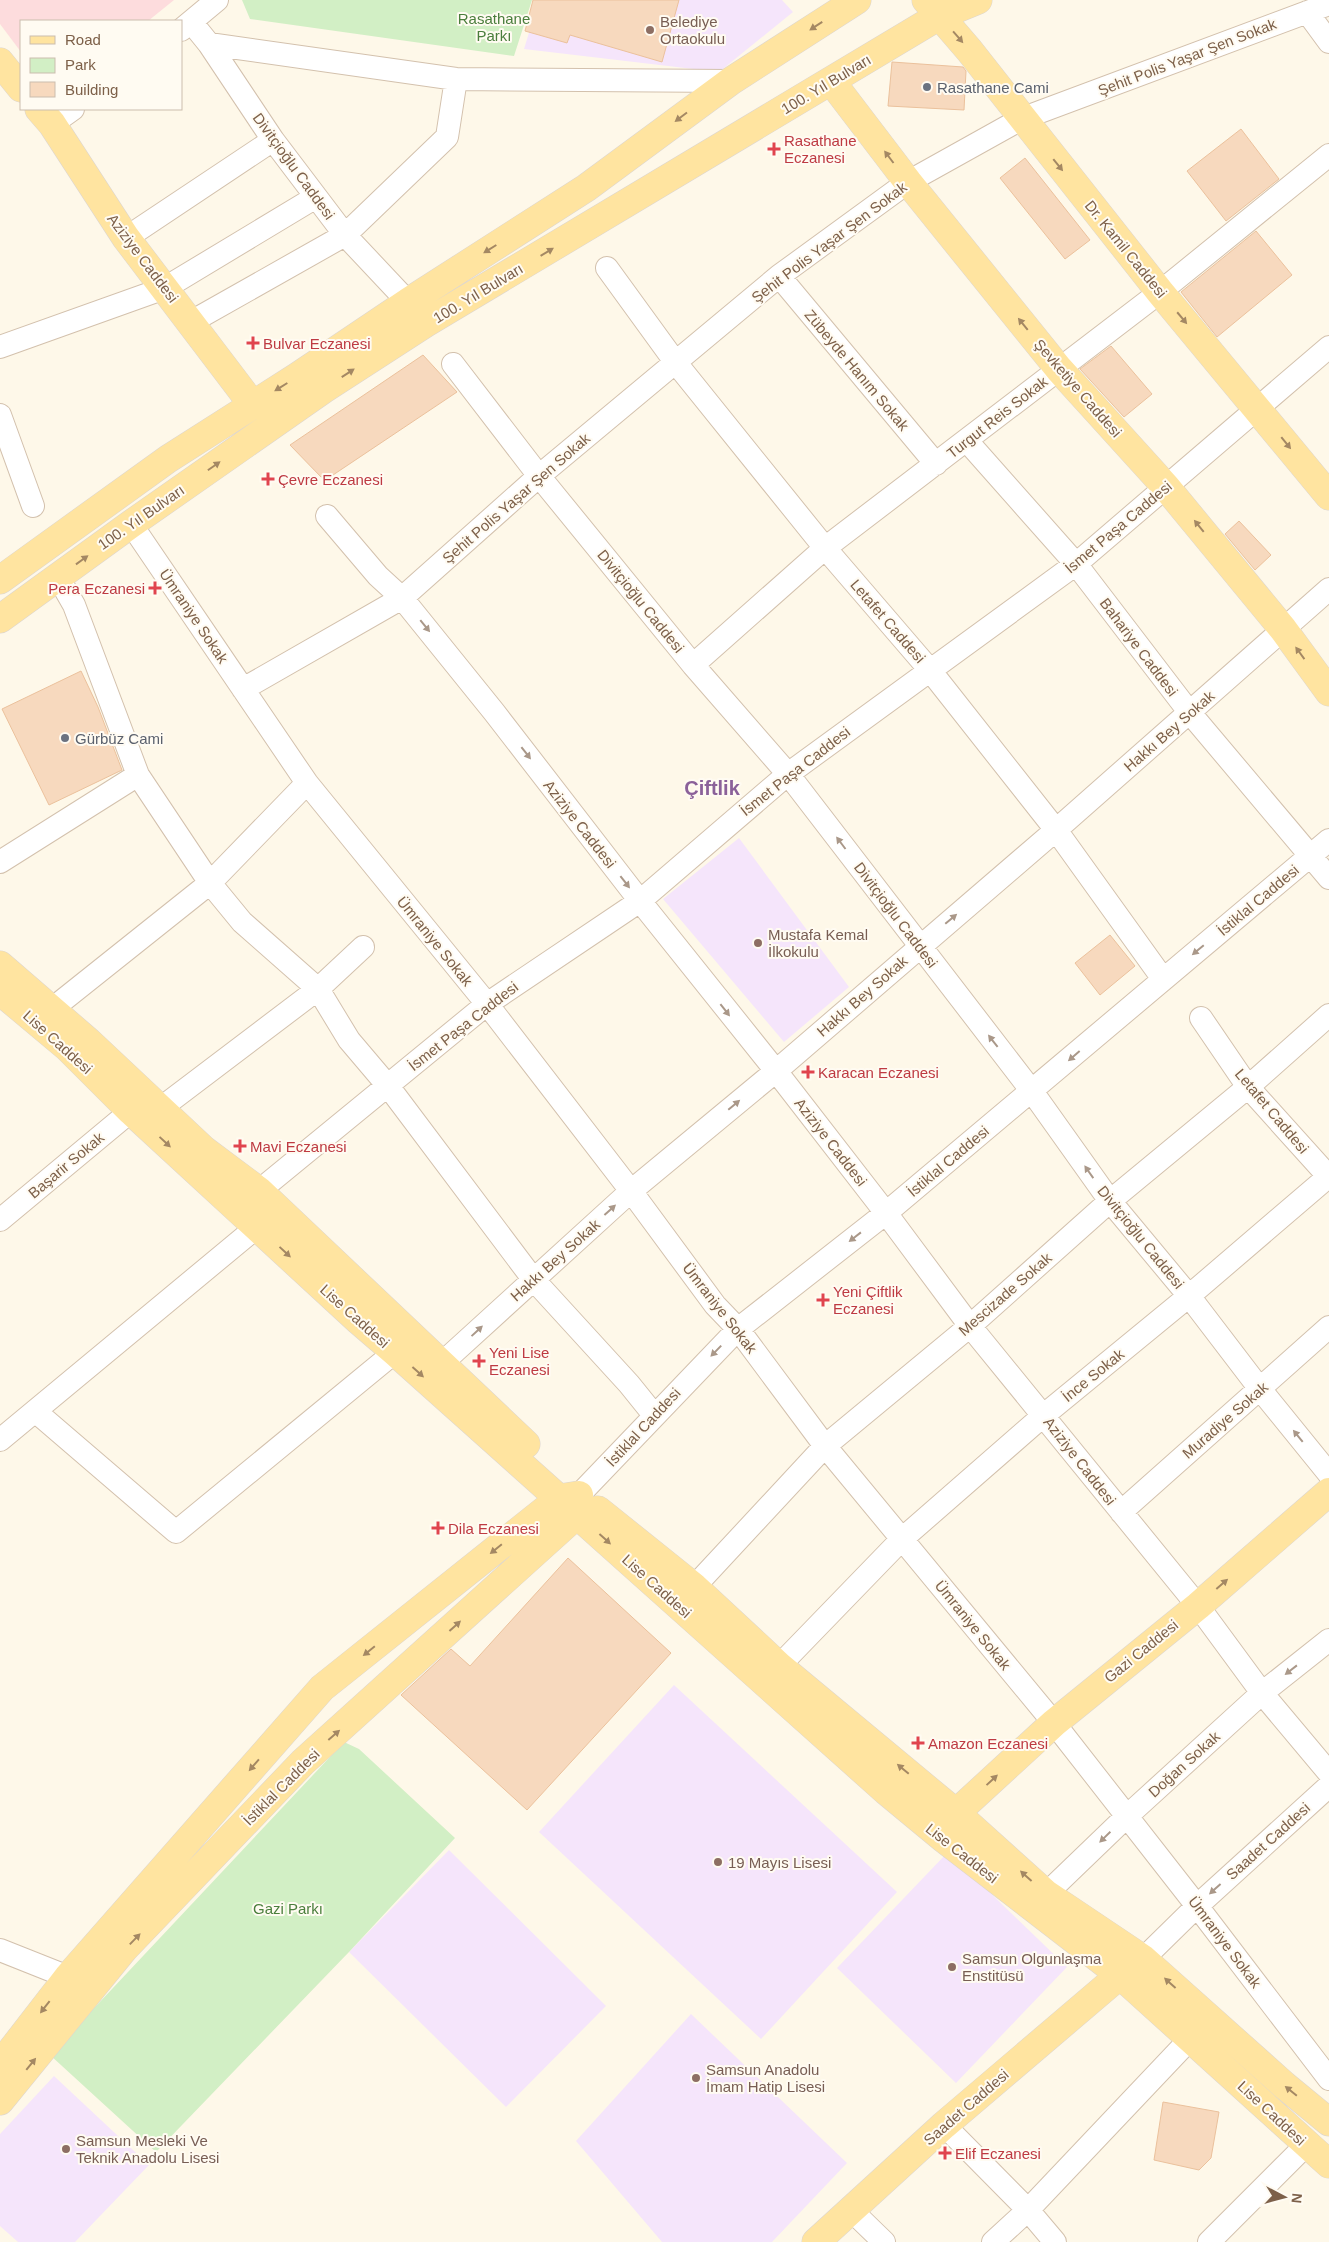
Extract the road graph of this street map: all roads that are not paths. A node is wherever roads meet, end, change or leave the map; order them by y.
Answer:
1 (217, 0) edge
2 (857, 0) edge
3 (978, 0) edge
4 (1329, 4) edge
5 (933, 8) edge
6 (1307, 12) junction
7 (186, 26) edge
8 (1329, 42) edge
9 (209, 44) junction
10 (456, 79) junction
11 (731, 80) junction
12 (831, 81) junction
13 (54, 114) edge
14 (1021, 118) junction
15 (273, 140) junction
16 (1329, 154) edge
17 (908, 182) junction
18 (316, 197) junction
19 (345, 235) junction
20 (126, 238) junction
21 (607, 268) dead end
22 (779, 276) junction
23 (165, 288) junction
24 (1160, 292) junction
25 (408, 302) junction
26 (191, 322) junction
27 (0, 347) edge
28 (1329, 347) edge
29 (676, 363) junction
30 (453, 364) dead end
31 (1059, 369) junction
32 (252, 404) junction
33 (1258, 409) junction
34 (0, 415) edge
35 (967, 441) junction
36 (936, 464) junction
37 (539, 476) junction
38 (1166, 487) junction
39 (1329, 496) edge
40 (33, 506) dead end
41 (327, 516) dead end
42 (131, 524) junction
43 (825, 548) junction
44 (1076, 564) junction
45 (58, 577) junction
46 (0, 580) edge
47 (1329, 589) edge
48 (402, 598) junction
49 (0, 619) edge
50 (1283, 629) junction
51 (693, 665) junction
52 (929, 669) junction
53 (243, 689) junction
54 (1329, 692) edge
55 (1190, 713) junction
56 (788, 774) junction
57 (138, 775) junction
58 (307, 782) junction
59 (1056, 830) junction
60 (1329, 840) edge
61 (1312, 856) junction
62 (0, 862) edge
63 (1329, 878) edge
64 (210, 883) junction
65 (640, 901) junction
66 (920, 946) junction
67 (363, 947) dead end
68 (0, 965) edge
69 (1162, 979) junction
70 (318, 989) junction
71 (0, 991) edge
72 (487, 1004) junction
73 (52, 1009) junction
74 (1329, 1015) edge
75 (1201, 1018) dead end
76 (776, 1070) junction
77 (388, 1086) junction
78 (1248, 1087) junction
79 (1031, 1090) junction
80 (161, 1108) junction
81 (132, 1111) junction
82 (1329, 1176) edge
83 (259, 1191) junction
84 (631, 1191) junction
85 (1110, 1201) junction
86 (886, 1213) junction
87 (0, 1220) edge
88 (258, 1226) junction
89 (533, 1279) junction
90 (1189, 1296) junction
91 (970, 1326) junction
92 (1329, 1327) edge
93 (738, 1329) junction
94 (396, 1352) junction
95 (441, 1364) junction
96 (1260, 1389) junction
97 (36, 1410) junction
98 (654, 1415) junction
99 (1044, 1415) junction
100 (0, 1440) edge
101 (825, 1446) junction
102 (1329, 1474) edge
103 (1329, 1492) edge
104 (572, 1502) junction
105 (1121, 1512) junction
106 (902, 1539) junction
107 (694, 1587) junction
108 (1198, 1606) junction
109 (1329, 1640) edge
110 (779, 1666) junction
111 (1262, 1693) junction
112 (1054, 1722) junction
113 (1329, 1773) edge
114 (1329, 1786) edge
115 (956, 1813) junction
116 (1126, 1817) junction
117 (1046, 1894) junction
118 (1197, 1906) junction
119 (0, 1950) edge
120 (1143, 1959) junction
121 (1120, 1976) junction
122 (68, 1978) junction
123 (1191, 2038) junction
124 (0, 2065) edge
125 (1329, 2078) edge
126 (0, 2101) edge
127 (1329, 2122) edge
128 (944, 2125) junction
129 (1306, 2145) junction
130 (1329, 2164) edge
131 (850, 2210) junction
132 (1028, 2210) junction
133 (816, 2242) edge
134 (884, 2242) edge
135 (993, 2242) edge
136 (1055, 2242) edge
137 (1209, 2242) edge

1 - 7 street
2 -> 11 main road, 100. Yıl Bulvarı
3 - 5 main road, 100. Yıl Bulvarı
4 - 6 street, Şehit Polis Yaşar Şen Sokak
5 - 12 main road, 100. Yıl Bulvarı
5 -> 14 main road, Dr. Kamil Caddesi
6 - 8 street
6 - 14 street, Şehit Polis Yaşar Şen Sokak
7 - 9 street, Divitçioğlu Caddesi
9 - 10 street
9 - 15 street, Divitçioğlu Caddesi
10 - 11 street
10 - 19 street
11 -> 25 main road, 100. Yıl Bulvarı
17 -> 12 main road, Şevketiye Caddesi
42 -> 12 main road, 100. Yıl Bulvarı
13 - 20 main road, Aziziye Caddesi
14 - 17 street, Şehit Polis Yaşar Şen Sokak
14 -> 24 main road, Dr. Kamil Caddesi
15 - 18 street, Divitçioğlu Caddesi
15 - 20 street
16 - 24 street, Turgut Reis Sokak
17 - 22 street, Şehit Polis Yaşar Şen Sokak
31 -> 17 main road, Şevketiye Caddesi
18 - 19 street, Divitçioğlu Caddesi
18 - 23 street
19 - 25 street, Divitçioğlu Caddesi
19 - 26 street
20 - 23 main road, Aziziye Caddesi
21 - 29 street, Letafet Caddesi
22 - 29 street, Şehit Polis Yaşar Şen Sokak
22 - 36 street, Zübeyde Hanım Sokak
23 - 26 main road, Aziziye Caddesi
23 - 27 street
24 - 31 street, Turgut Reis Sokak
24 -> 33 main road, Dr. Kamil Caddesi
25 -> 32 main road, 100. Yıl Bulvarı
26 - 32 main road, Aziziye Caddesi
28 - 33 street, İsmet Paşa Caddesi
29 - 37 street, Şehit Polis Yaşar Şen Sokak
29 - 43 street, Letafet Caddesi
30 - 37 street, Divitçioğlu Caddesi
31 - 35 street, Turgut Reis Sokak
31 - 38 main road, Şevketiye Caddesi
32 - 46 main road, 100. Yıl Bulvarı
33 - 38 street, İsmet Paşa Caddesi
33 -> 39 main road, Dr. Kamil Caddesi
34 - 40 street
35 - 36 street, Turgut Reis Sokak
35 - 44 street, Bahariye Caddesi
36 - 43 street, Turgut Reis Sokak
37 - 48 street, Şehit Polis Yaşar Şen Sokak
37 - 51 street, Divitçioğlu Caddesi
38 - 44 street, İsmet Paşa Caddesi
50 -> 38 main road, Şevketiye Caddesi
41 - 48 street, Aziziye Caddesi
45 -> 42 main road, 100. Yıl Bulvarı
42 - 53 street, Ümraniye Sokak
43 - 51 street, Turgut Reis Sokak
43 - 52 street, Letafet Caddesi
44 - 52 street, İsmet Paşa Caddesi
44 - 55 street, Bahariye Caddesi
45 - 49 main road, 100. Yıl Bulvarı
45 - 57 street
47 - 50 street, Hakkı Bey Sokak
48 - 53 street, Şehit Polis Yaşar Şen Sokak
48 -> 65 street, Aziziye Caddesi
54 -> 50 main road, Şevketiye Caddesi
50 - 55 street, Hakkı Bey Sokak
51 - 56 street, Divitçioğlu Caddesi
52 - 56 street, İsmet Paşa Caddesi
52 - 59 street, Letafet Caddesi
53 - 58 street, Ümraniye Sokak
55 - 59 street, Hakkı Bey Sokak
55 - 61 street, Bahariye Caddesi
56 - 65 street, İsmet Paşa Caddesi
66 -> 56 street, Divitçioğlu Caddesi
57 - 62 street
57 - 64 street
58 - 64 street
58 - 72 street, Ümraniye Sokak
66 -> 59 street, Hakkı Bey Sokak
59 - 69 street, Letafet Caddesi
60 - 61 street, İstiklal Caddesi
61 - 63 street, Bahariye Caddesi
61 -> 69 street, İstiklal Caddesi
64 - 70 street
64 - 73 street
65 - 72 street, İsmet Paşa Caddesi
65 -> 76 street, Aziziye Caddesi
66 - 76 street, Hakkı Bey Sokak
79 -> 66 street, Divitçioğlu Caddesi
67 - 70 street
68 - 73 main road, Lise Caddesi
69 -> 79 street, İstiklal Caddesi
70 - 77 street
70 - 80 street
71 - 81 main road, Lise Caddesi
72 - 77 street, İsmet Paşa Caddesi
72 - 84 street, Ümraniye Sokak
73 - 80 main road, Lise Caddesi
74 - 78 street, Mescizade Sokak
75 - 78 street, Letafet Caddesi
84 -> 76 street, Hakkı Bey Sokak
76 - 86 street, Aziziye Caddesi
77 - 83 street, İsmet Paşa Caddesi
77 - 89 street
78 - 82 street, Letafet Caddesi
78 - 85 street, Mescizade Sokak
85 -> 79 street, Divitçioğlu Caddesi
79 - 86 street, İstiklal Caddesi
80 - 81 street
80 - 83 main road, Lise Caddesi
81 - 87 street, Başarir Sokak
81 -> 88 main road, Lise Caddesi
82 - 90 street, İnce Sokak
83 - 95 main road, Lise Caddesi
89 -> 84 street, Hakkı Bey Sokak
84 - 93 street, Ümraniye Sokak
85 - 90 street, Divitçioğlu Caddesi
85 - 91 street, Mescizade Sokak
86 - 91 street, Aziziye Caddesi
86 -> 93 street, İstiklal Caddesi
88 -> 94 main road, Lise Caddesi
88 - 97 street
95 -> 89 street, Hakkı Bey Sokak
89 - 98 street
90 - 96 street, Divitçioğlu Caddesi
90 - 99 street, İnce Sokak
91 - 99 street, Aziziye Caddesi
91 - 101 street, Mescizade Sokak
92 - 96 street, Muradiye Sokak
93 -> 98 street, İstiklal Caddesi
93 - 101 street, Ümraniye Sokak
94 - 97 street
94 -> 104 main road, Lise Caddesi
95 - 104 main road, Lise Caddesi
102 -> 96 street, Divitçioğlu Caddesi
96 - 105 street, Muradiye Sokak
97 - 100 street
98 - 104 street, İstiklal Caddesi
99 - 105 street, Aziziye Caddesi
99 - 106 street, İnce Sokak
101 - 106 street, Ümraniye Sokak
101 - 107 street, Mescizade Sokak
108 -> 103 main road, Gazi Caddesi
104 - 107 main road, Lise Caddesi
104 -> 121 main road, Lise Caddesi
104 -> 122 main road, İstiklal Caddesi
126 -> 104 main road, İstiklal Caddesi
105 - 108 street, Aziziye Caddesi
106 - 110 street, İnce Sokak
106 - 112 street, Ümraniye Sokak
107 - 110 main road, Lise Caddesi
108 - 111 street, Aziziye Caddesi
108 - 112 main road, Gazi Caddesi
109 -> 111 street, Doğan Sokak
115 -> 110 main road, Lise Caddesi
111 - 113 street, Aziziye Caddesi
111 - 116 street, Doğan Sokak
115 -> 112 main road, Gazi Caddesi
112 - 116 street, Ümraniye Sokak
114 -> 118 street, Saadet Caddesi
117 -> 115 main road, Lise Caddesi
116 -> 117 street, Doğan Sokak
116 - 118 street, Ümraniye Sokak
117 - 120 main road, Lise Caddesi
118 - 120 street, Saadet Caddesi
118 - 125 street, Ümraniye Sokak
119 - 122 street
127 -> 120 main road, Lise Caddesi
121 - 123 main road, Lise Caddesi
121 - 128 main road, Saadet Caddesi
122 -> 124 main road, İstiklal Caddesi
123 - 129 main road, Lise Caddesi
123 - 132 street
128 - 131 main road, Saadet Caddesi
128 - 132 street
129 - 130 main road, Lise Caddesi
129 - 137 street
131 - 133 main road, Saadet Caddesi
131 - 134 street
132 - 135 street
132 - 136 street

